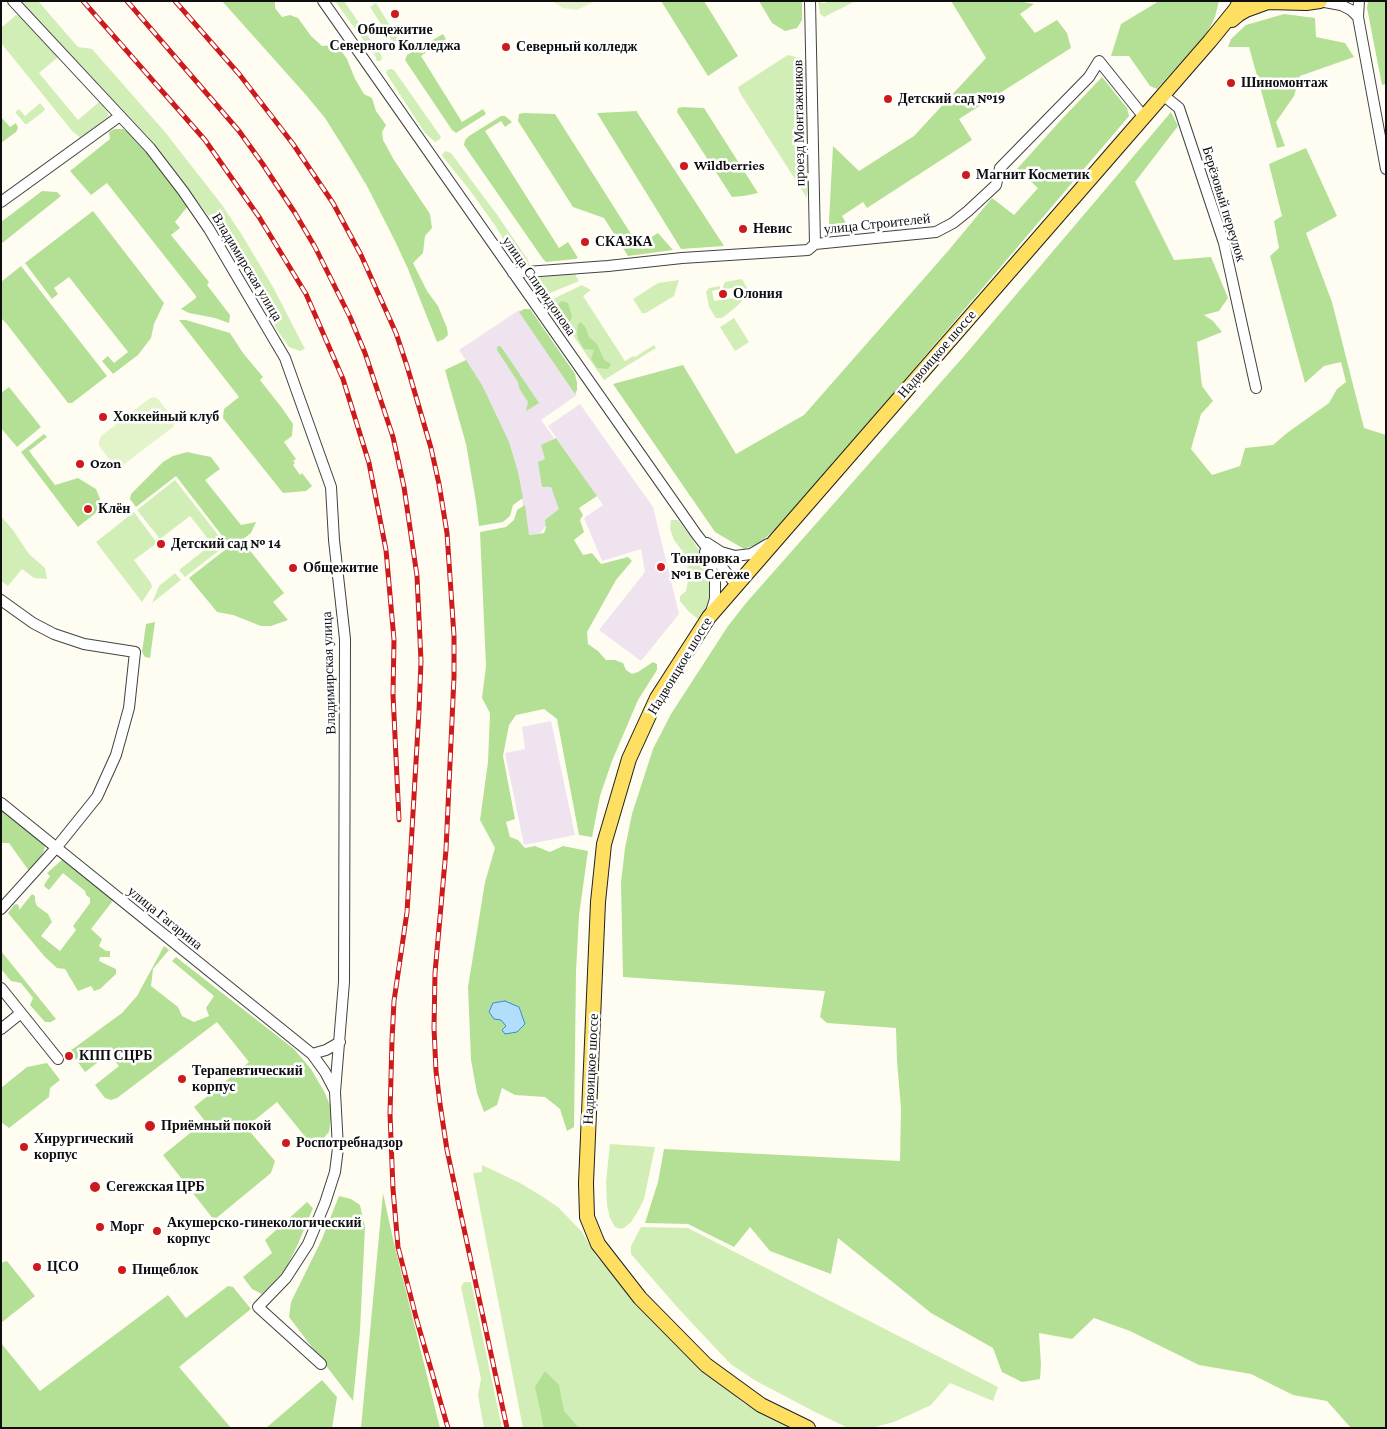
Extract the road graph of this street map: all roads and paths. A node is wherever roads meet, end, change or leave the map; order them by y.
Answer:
1 (13, 1) edge
2 (323, 1) edge
3 (810, 1) edge
4 (1240, 1) edge
5 (1294, 1) edge
6 (1319, 1) edge
7 (1359, 1) edge
8 (1358, 17) junction
9 (1210, 41) junction
10 (1163, 95) junction
11 (120, 116) junction
12 (1144, 117) junction
13 (1386, 169) edge
14 (1, 202) edge
15 (815, 244) junction
16 (513, 272) junction
17 (1256, 388) dead end
18 (782, 532) junction
19 (697, 535) junction
20 (736, 585) junction
21 (1, 600) edge
22 (709, 617) junction
23 (1, 803) edge
24 (56, 848) junction
25 (1, 909) edge
26 (1, 988) edge
27 (21, 1013) junction
28 (1, 1030) edge
29 (340, 1042) junction
30 (312, 1054) junction
31 (58, 1059) dead end
32 (335, 1092) junction
33 (321, 1364) dead end
34 (808, 1428) edge

1 - 11 street, Владимирская улица
2 - 16 street, улица Спиридонова
3 - 15 street, проезд Монтажников
4 - 9 main road
5 - 6 main road
5 - 9 main road
6 - 8 street
7 - 8 street
8 - 13 street
9 - 10 main road, Надвоицкое шоссе
10 - 12 main road, Надвоицкое шоссе
10 - 17 street, Берёзовый переулок
11 - 14 street
11 - 29 street, Владимирская улица
12 - 15 street, улица Строителей
12 - 18 main road, Надвоицкое шоссе
15 - 16 street, улица Строителей
16 - 19 street, улица Спиридонова
18 - 19 street
18 - 20 main road, Надвоицкое шоссе
19 - 20 street, улица Спиридонова
19 - 22 street
20 - 22 main road, Надвоицкое шоссе
21 - 24 street
22 - 34 main road, Надвоицкое шоссе
23 - 24 street, улица Гагарина
24 - 25 street
24 - 30 street, улица Гагарина
26 - 27 street
27 - 28 street
27 - 31 street
29 - 30 street
29 - 32 street, Владимирская улица
30 - 32 street, улица Гагарина
32 - 33 street, Владимирская улица

